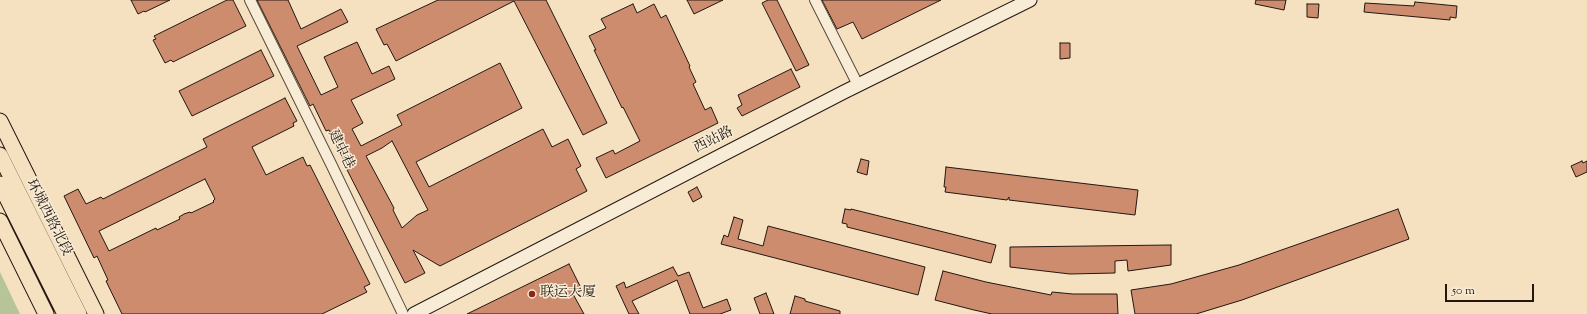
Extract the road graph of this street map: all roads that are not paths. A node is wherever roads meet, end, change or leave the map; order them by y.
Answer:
1 (250, 0) edge
2 (815, 0) edge
3 (1030, 0) edge
4 (858, 85) junction
5 (0, 121) edge
6 (0, 155) edge
7 (0, 184) edge
8 (0, 221) edge
9 (46, 314) edge
10 (65, 314) edge
11 (79, 314) edge
12 (96, 314) edge
13 (404, 314) edge
14 (414, 314) edge

1 - 13 street, 建中巷
2 - 4 street
3 - 4 street, 西站路
4 - 14 street, 西站路
5 - 12 main road, 环城西路北段
6 - 11 main road, 环城西路北段
7 - 10 main road, 环城西路北段
8 - 9 main road

